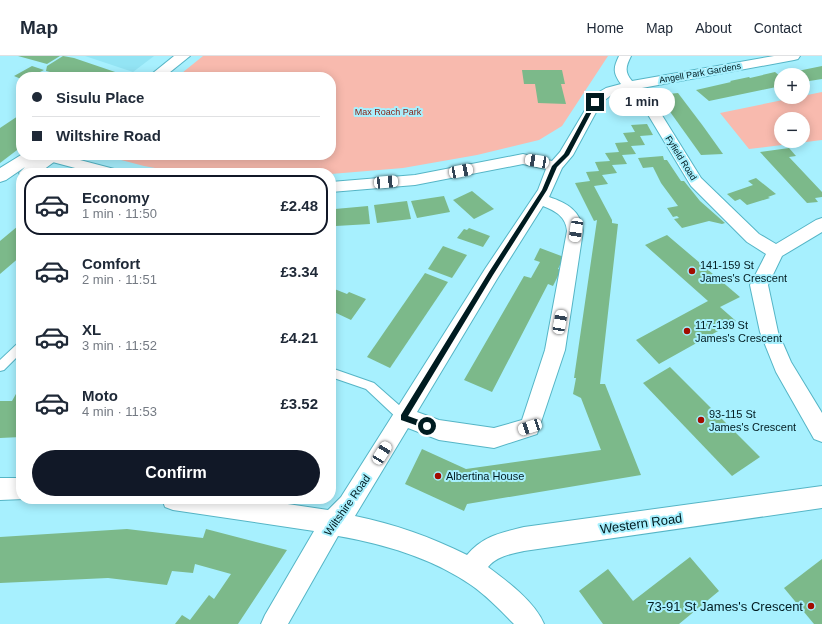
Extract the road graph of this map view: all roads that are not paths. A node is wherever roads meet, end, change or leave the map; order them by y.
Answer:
1 (183, 56) edge
2 (625, 56) edge
3 (794, 56) edge
4 (162, 72) edge
5 (631, 85) junction
6 (32, 160) edge
7 (41, 160) edge
8 (61, 160) edge
9 (555, 166) junction
10 (33, 168) edge
11 (93, 168) edge
12 (0, 176) edge
13 (16, 181) edge
14 (336, 187) edge
15 (0, 192) edge
16 (539, 199) junction
17 (822, 224) edge
18 (776, 252) junction
19 (16, 352) edge
20 (0, 367) edge
21 (336, 374) edge
22 (404, 417) junction
23 (822, 432) edge
24 (0, 489) edge
25 (16, 489) edge
26 (822, 497) edge
27 (209, 504) edge
28 (333, 522) junction
29 (470, 570) junction
30 (274, 624) edge
31 (531, 624) edge

1 - 4 highway
2 - 5 street
3 - 5 street, Angell Park Gardens
5 - 9 street, Wiltshire Road
5 - 18 street, Fyfield Road
6 - 12 highway
7 - 10 highway
8 - 11 street
9 - 14 street
9 - 16 street, Wiltshire Road
13 - 15 highway
16 - 22 street, Wiltshire Road
16 - 22 street
17 - 18 street
18 - 23 street
19 - 20 lane
21 - 22 lane
22 - 28 street, Wiltshire Road
24 - 25 street
26 - 29 street, Western Road
27 - 28 street
28 - 29 street
28 - 30 street, Wiltshire Road
29 - 31 street

